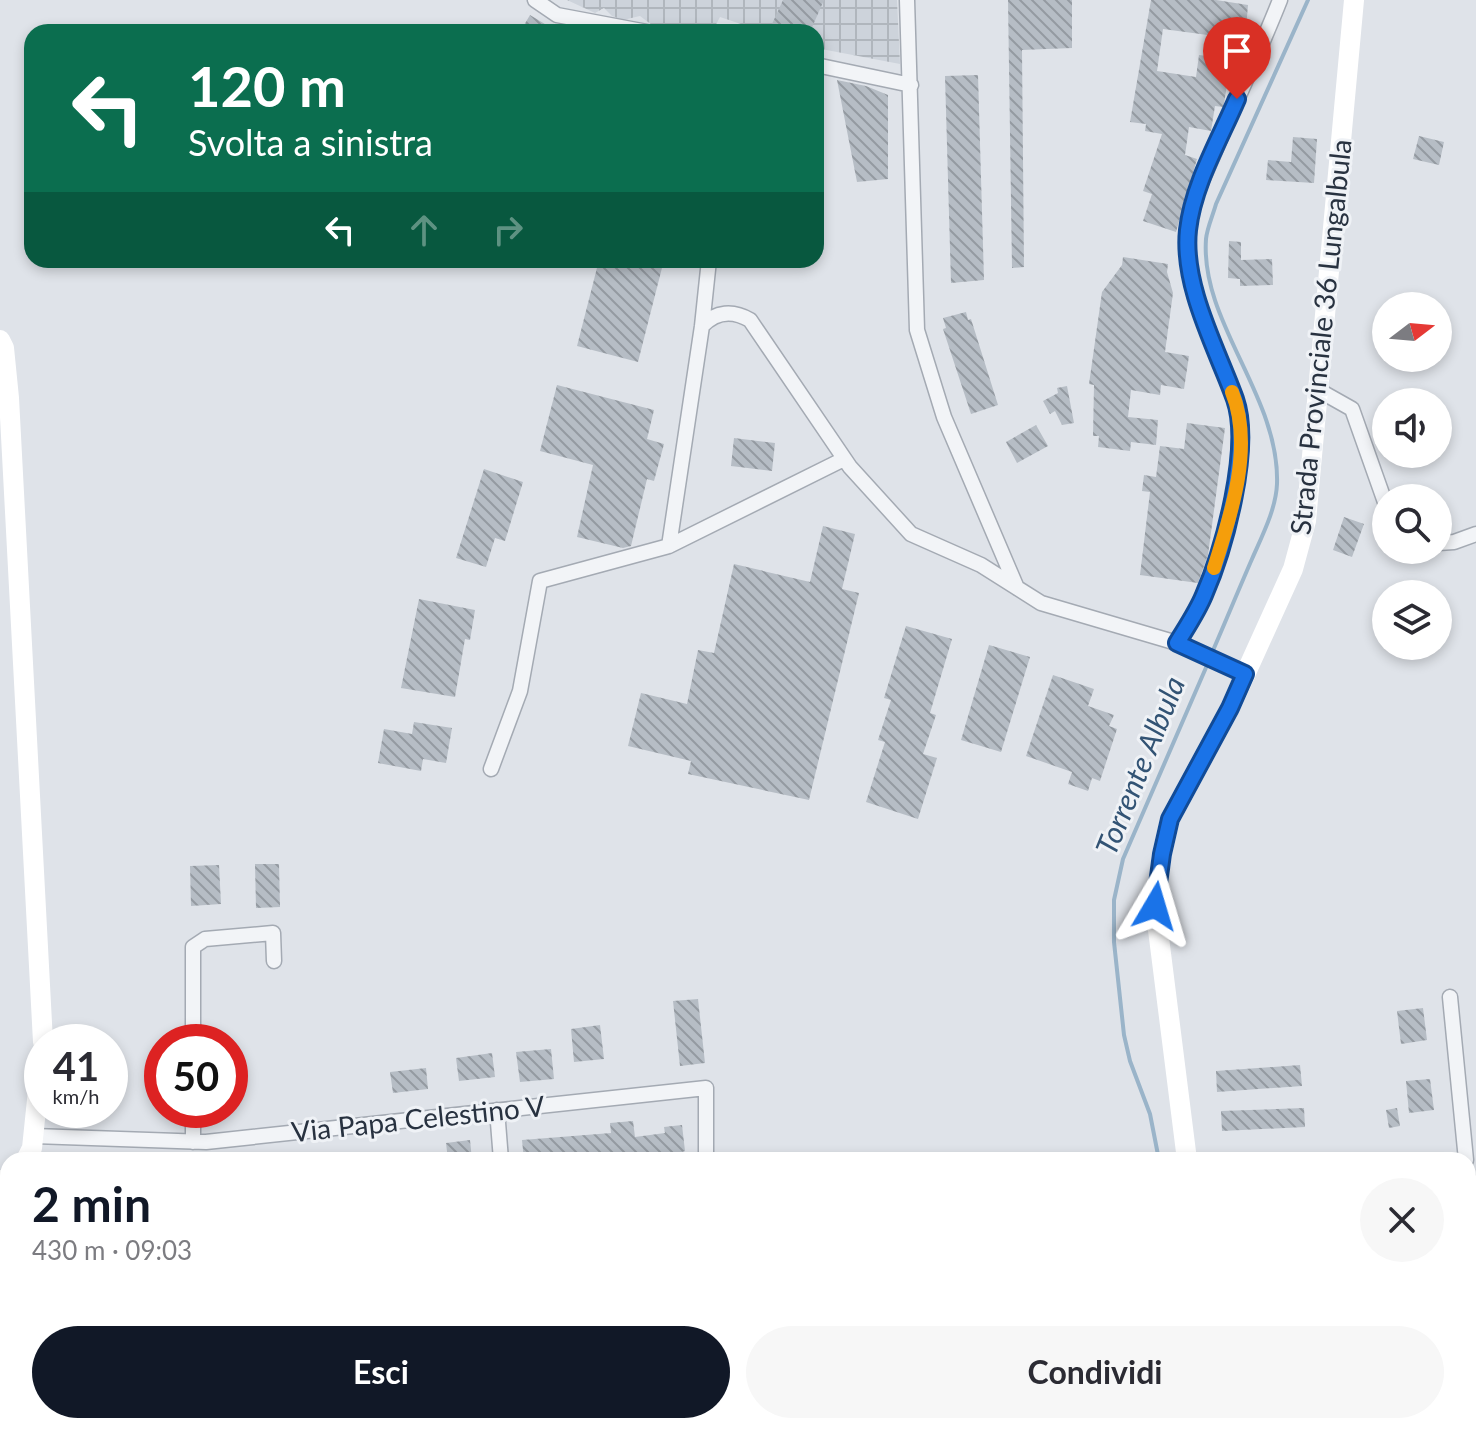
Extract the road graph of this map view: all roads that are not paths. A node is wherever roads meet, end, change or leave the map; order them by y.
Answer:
1 (535, 0) edge
2 (907, 0) edge
3 (1280, 0) edge
4 (1354, 0) edge
5 (605, 24) edge
6 (824, 67) edge
7 (911, 85) junction
8 (708, 268) edge
9 (702, 326) junction
10 (0, 340) edge
11 (1320, 391) junction
12 (844, 459) junction
13 (1379, 484) edge
14 (1476, 534) edge
15 (1452, 542) edge
16 (669, 546) junction
17 (1017, 589) junction
18 (1183, 646) junction
19 (1238, 671) junction
20 (491, 769) dead end
21 (274, 961) dead end
22 (1450, 997) dead end
23 (42, 1024) edge
24 (193, 1024) edge
25 (497, 1110) junction
26 (35, 1128) edge
27 (193, 1128) edge
28 (34, 1136) junction
29 (193, 1142) junction
30 (30, 1152) edge
31 (500, 1152) edge
32 (706, 1152) edge
33 (1186, 1152) edge
34 (1465, 1152) edge

1 - 5 street
2 - 7 street
3 - 18 street
4 - 11 main road, Strada Provinciale 36 Lungalbula
6 - 7 street
7 - 17 street
8 - 9 street
9 - 12 street
9 - 16 street
10 - 23 main road
11 - 13 street
11 - 19 main road, Strada Provinciale 36 Lungalbula
12 - 16 street
12 - 17 street
14 - 15 street
16 - 20 street
17 - 18 street
18 - 19 street
19 - 33 main road, Strada Provinciale 36 Lungalbula
21 - 24 street
22 - 34 street
25 - 29 street, Via Papa Celestino V
25 - 31 street
25 - 32 street, Via Papa Celestino V
26 - 28 main road
27 - 29 street
28 - 29 street, Via Papa Celestino V
28 - 30 main road

